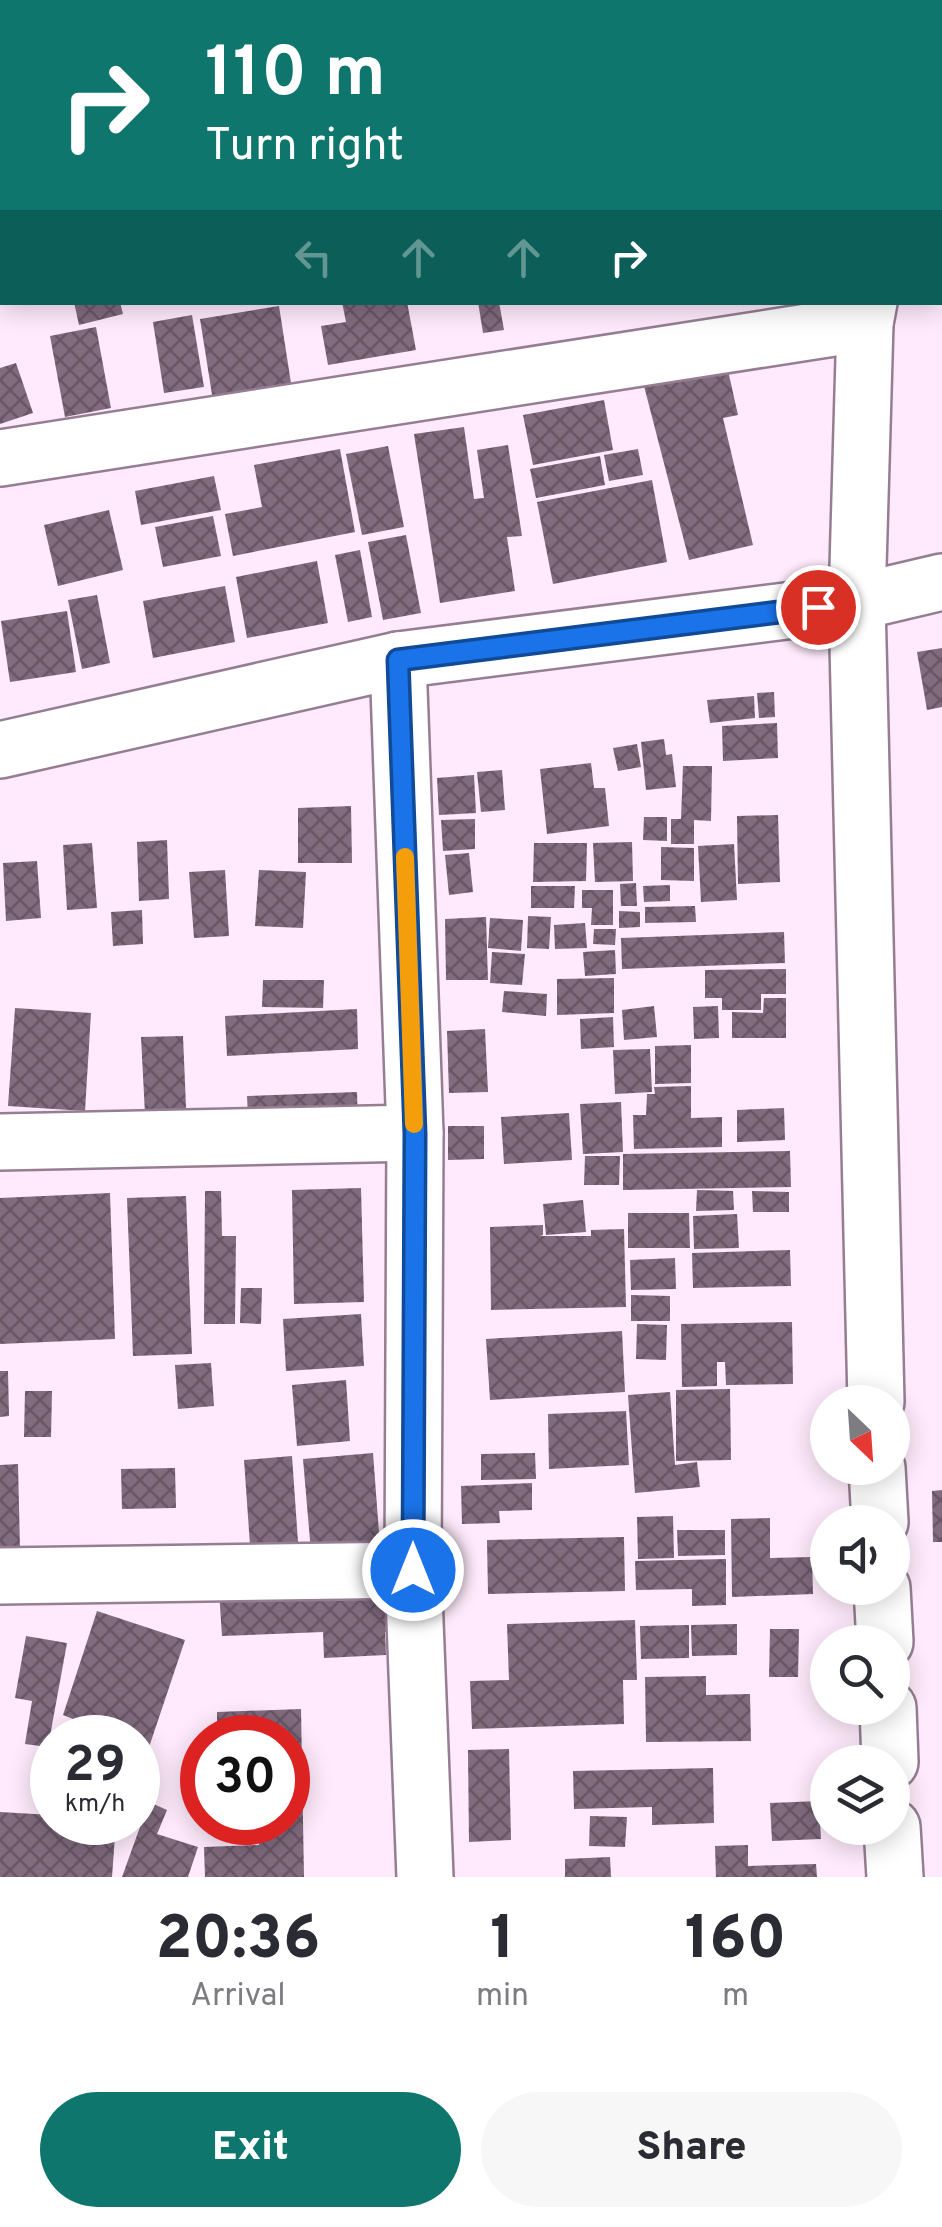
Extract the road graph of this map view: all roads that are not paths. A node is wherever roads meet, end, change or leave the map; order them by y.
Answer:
1 (867, 313) edge
2 (0, 458) edge
3 (942, 582) edge
4 (857, 602) junction
5 (398, 660) junction
6 (0, 750) edge
7 (415, 1134) junction
8 (0, 1142) edge
9 (876, 1385) edge
10 (413, 1570) junction
11 (0, 1576) edge
12 (893, 1845) edge
13 (425, 1877) edge
14 (894, 1877) edge

1 - 2 street
1 - 4 street
3 - 4 street
4 - 5 street
4 - 9 street
5 - 6 street
5 - 7 street
7 - 8 street
7 - 10 street
10 - 11 street
10 - 13 street
12 - 14 street

